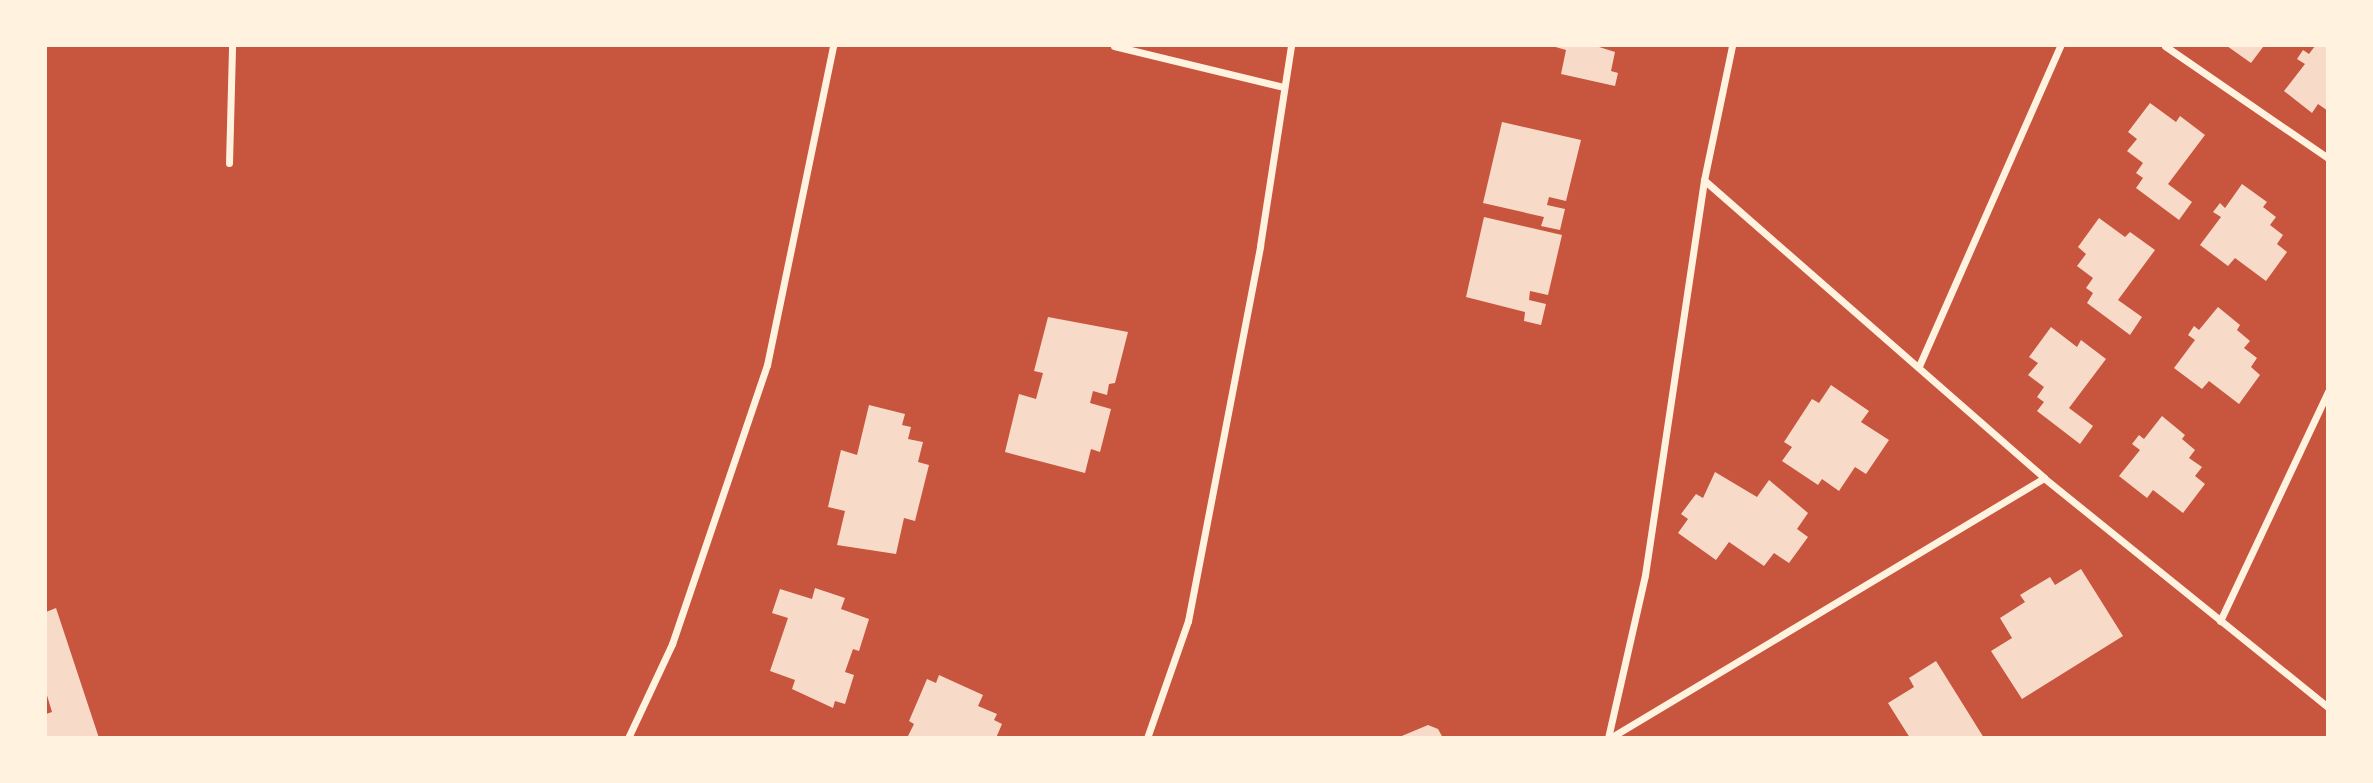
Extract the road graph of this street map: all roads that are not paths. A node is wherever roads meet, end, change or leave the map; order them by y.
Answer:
1 (232, 46) edge
2 (833, 46) edge
3 (1114, 46) edge
4 (1291, 46) edge
5 (1732, 46) edge
6 (2060, 46) edge
7 (2165, 46) edge
8 (1284, 87) junction
9 (2328, 158) edge
10 (229, 163) dead end
11 (1703, 180) junction
12 (1919, 366) junction
13 (2328, 391) edge
14 (2044, 478) junction
15 (2220, 621) junction
16 (2328, 707) edge
17 (628, 737) edge
18 (1147, 737) edge
19 (1609, 737) edge

1 - 10 street
2 - 17 street
3 - 8 street
4 - 8 street
5 - 11 street
6 - 12 street
7 - 9 street
8 - 18 street
11 - 12 street
11 - 19 street
12 - 14 street
13 - 15 street
14 - 15 street
14 - 19 street
15 - 16 street

